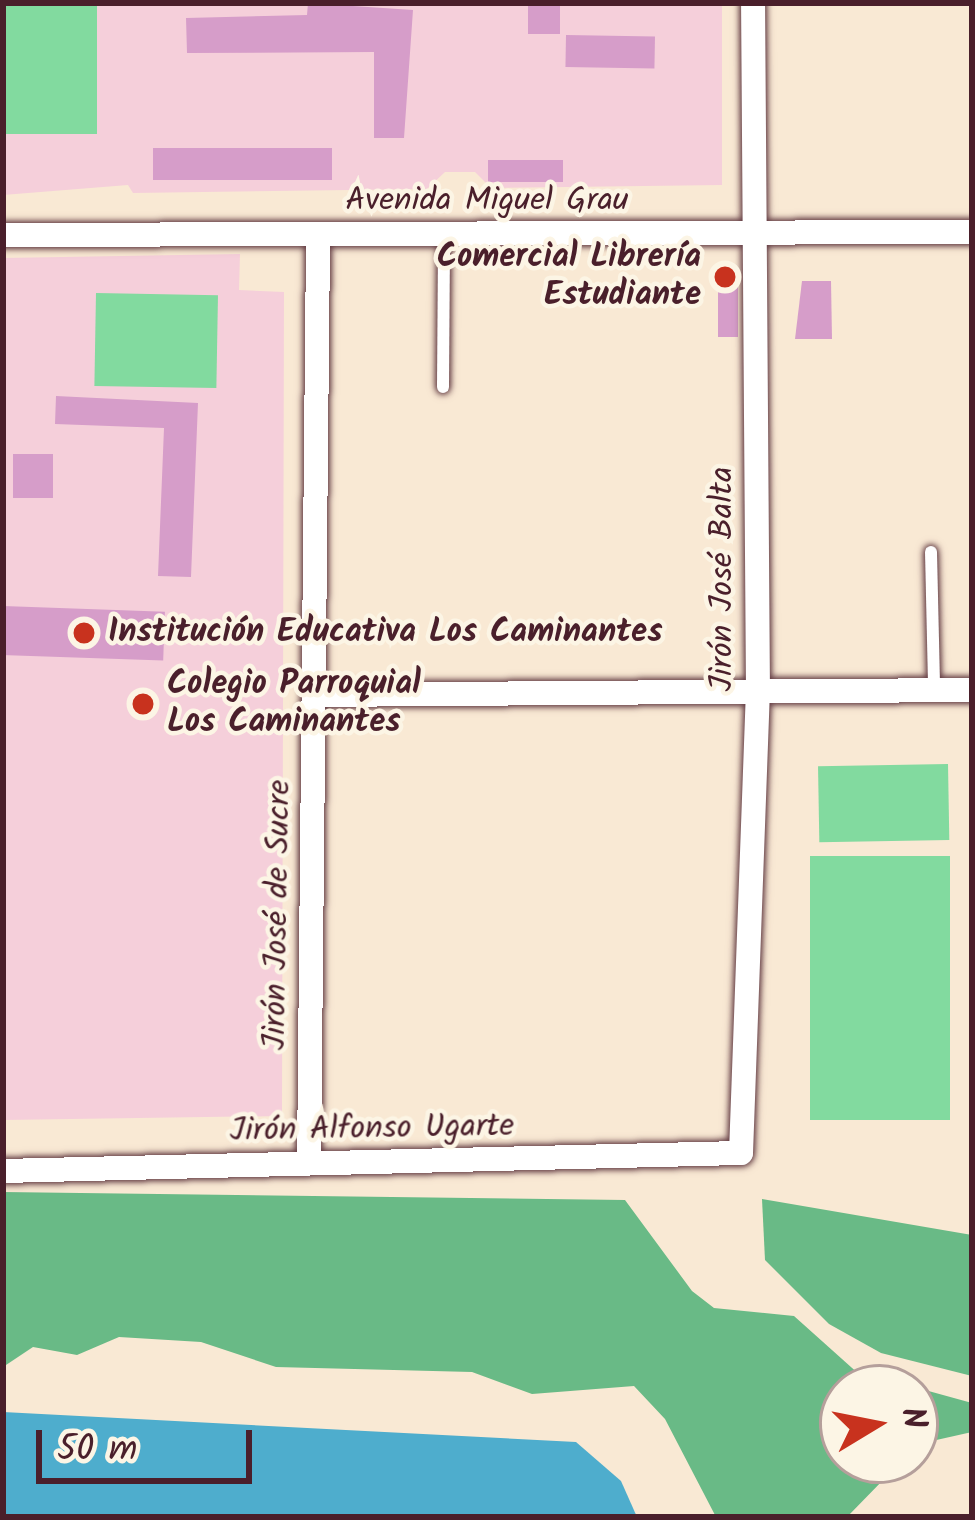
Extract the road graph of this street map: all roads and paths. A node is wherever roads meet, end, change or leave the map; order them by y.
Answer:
1 (753, 3) edge
2 (972, 232) edge
3 (754, 234) junction
4 (3, 235) edge
5 (318, 235) junction
6 (444, 235) junction
7 (443, 386) dead end
8 (931, 552) dead end
9 (934, 689) junction
10 (972, 690) edge
11 (758, 694) junction
12 (314, 695) junction
13 (741, 1153) joint
14 (309, 1163) junction
15 (3, 1171) edge

1 - 3 street, Jirón José Balta
2 - 3 street, Avenida Miguel Grau
3 - 6 street, Avenida Miguel Grau
3 - 11 street, Jirón José Balta
4 - 5 street, Avenida Miguel Grau
5 - 6 street, Avenida Miguel Grau
5 - 12 street, Jirón José de Sucre
6 - 7 lane
8 - 9 lane
9 - 10 street
9 - 11 street
11 - 12 street
11 - 13 street, Jirón José Balta
12 - 14 street, Jirón José de Sucre
13 - 14 street, Jirón Alfonso Ugarte
14 - 15 street, Jirón Alfonso Ugarte

